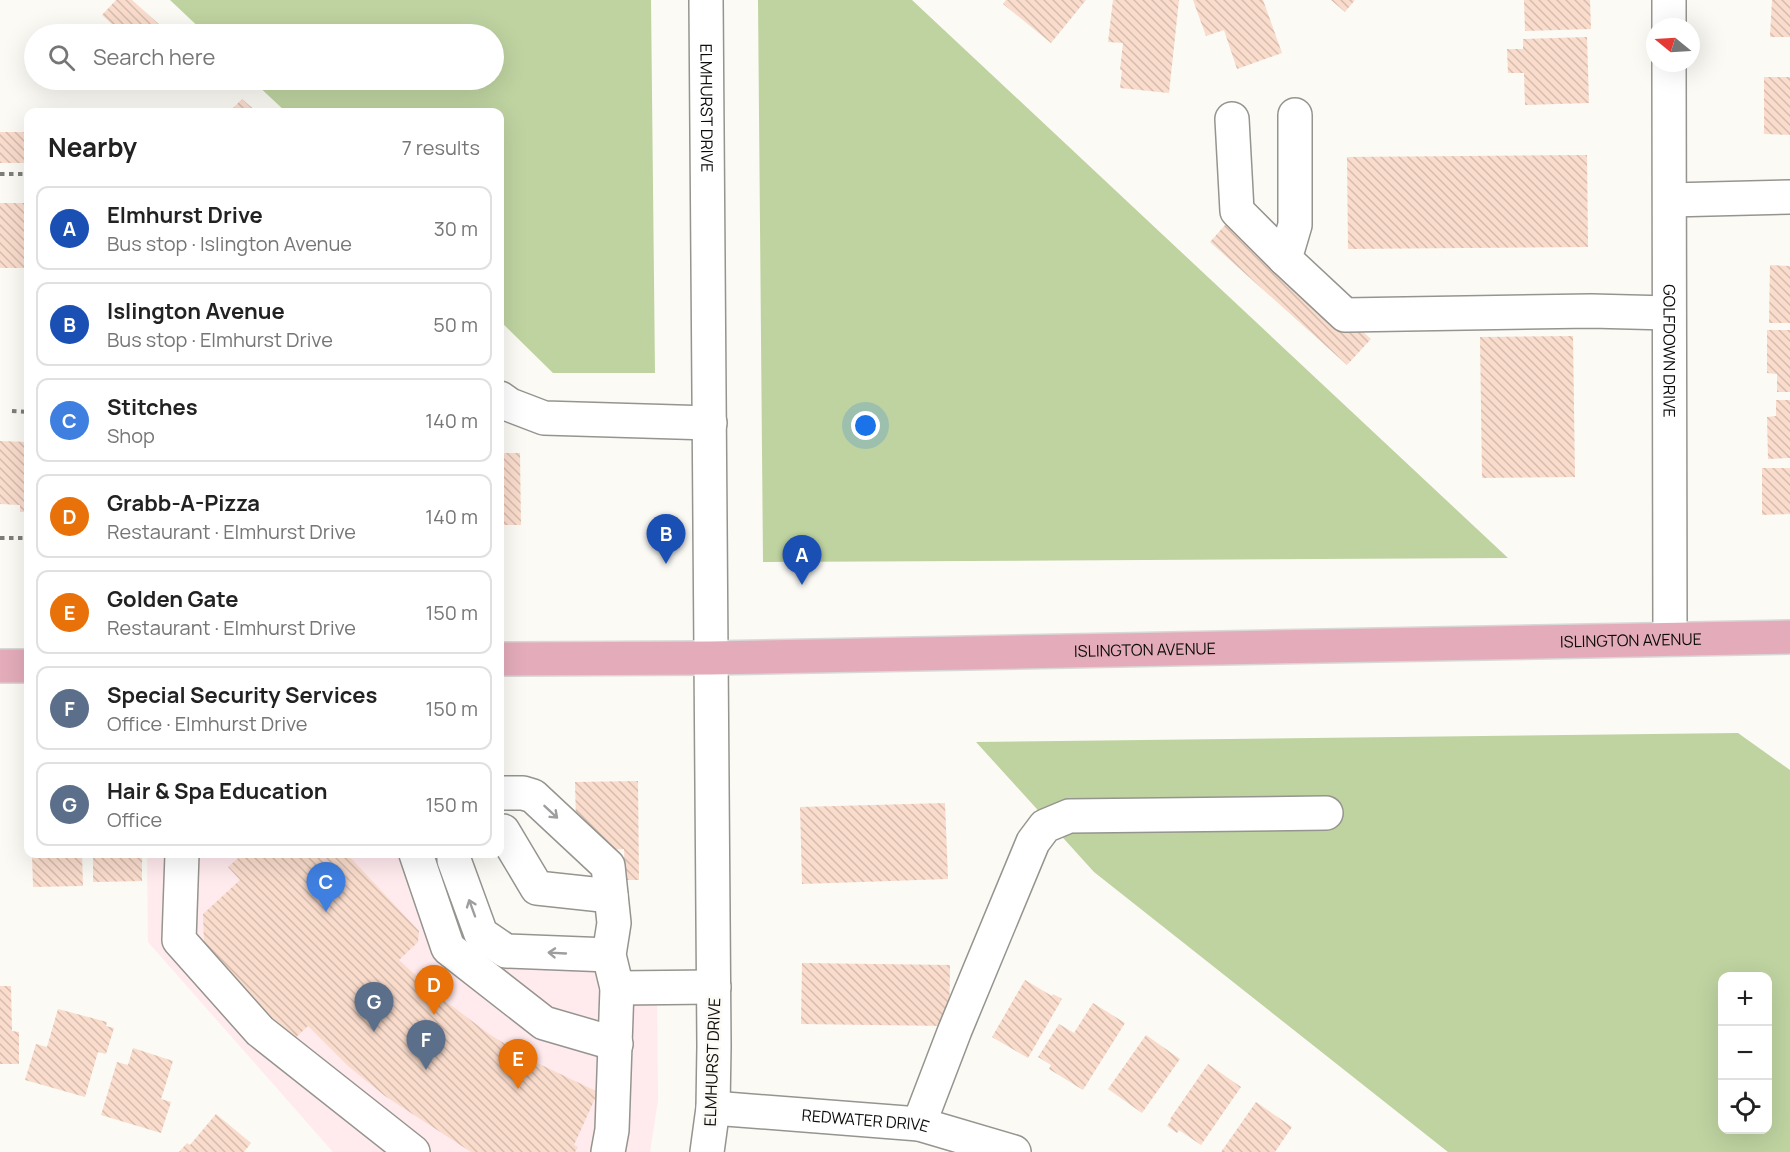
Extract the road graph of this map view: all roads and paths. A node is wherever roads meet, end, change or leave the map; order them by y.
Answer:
1 (706, 0) edge
2 (1669, 0) edge
3 (1669, 18) edge
4 (1669, 72) edge
5 (1295, 115) dead end
6 (1232, 119) dead end
7 (0, 174) edge
8 (24, 174) edge
9 (1790, 197) edge
10 (1670, 201) junction
11 (1285, 260) junction
12 (1670, 313) junction
13 (504, 401) edge
14 (12, 411) dead end
15 (24, 412) edge
16 (710, 423) junction
17 (0, 538) edge
18 (24, 538) edge
19 (1790, 637) edge
20 (1670, 639) junction
21 (504, 658) edge
22 (711, 658) junction
23 (0, 666) edge
24 (24, 666) edge
25 (504, 793) edge
26 (1326, 813) dead end
27 (504, 833) edge
28 (182, 858) edge
29 (417, 858) edge
30 (454, 858) edge
31 (611, 896) junction
32 (609, 955) junction
33 (714, 987) junction
34 (617, 988) junction
35 (616, 1044) junction
36 (713, 1108) junction
37 (919, 1124) junction
38 (413, 1152) edge
39 (608, 1152) edge
40 (707, 1152) edge
41 (1014, 1152) edge

1 - 16 street, ELMHURST DRIVE
2 - 3 street
4 - 10 street, GOLFDOWN DRIVE
5 - 11 street
6 - 11 street
7 - 8 path
9 - 10 street
10 - 12 street, GOLFDOWN DRIVE
11 - 12 street
12 - 20 street, GOLFDOWN DRIVE
13 - 16 street
14 - 15 path
16 - 22 street, ELMHURST DRIVE
17 - 18 path
19 - 20 main road, ISLINGTON AVENUE
20 - 22 main road, ISLINGTON AVENUE
21 - 22 main road, ISLINGTON AVENUE
22 - 33 street, ELMHURST DRIVE
23 - 24 main road
25 -> 31 street
26 - 37 street
27 - 31 street
28 - 38 street
29 - 35 street
32 -> 30 street
31 - 32 street
32 - 34 street
33 - 34 street
33 - 36 street, ELMHURST DRIVE
34 - 35 street
35 - 39 street
36 - 37 street, REDWATER DRIVE
36 - 40 street, ELMHURST DRIVE
37 - 41 street, REDWATER DRIVE

